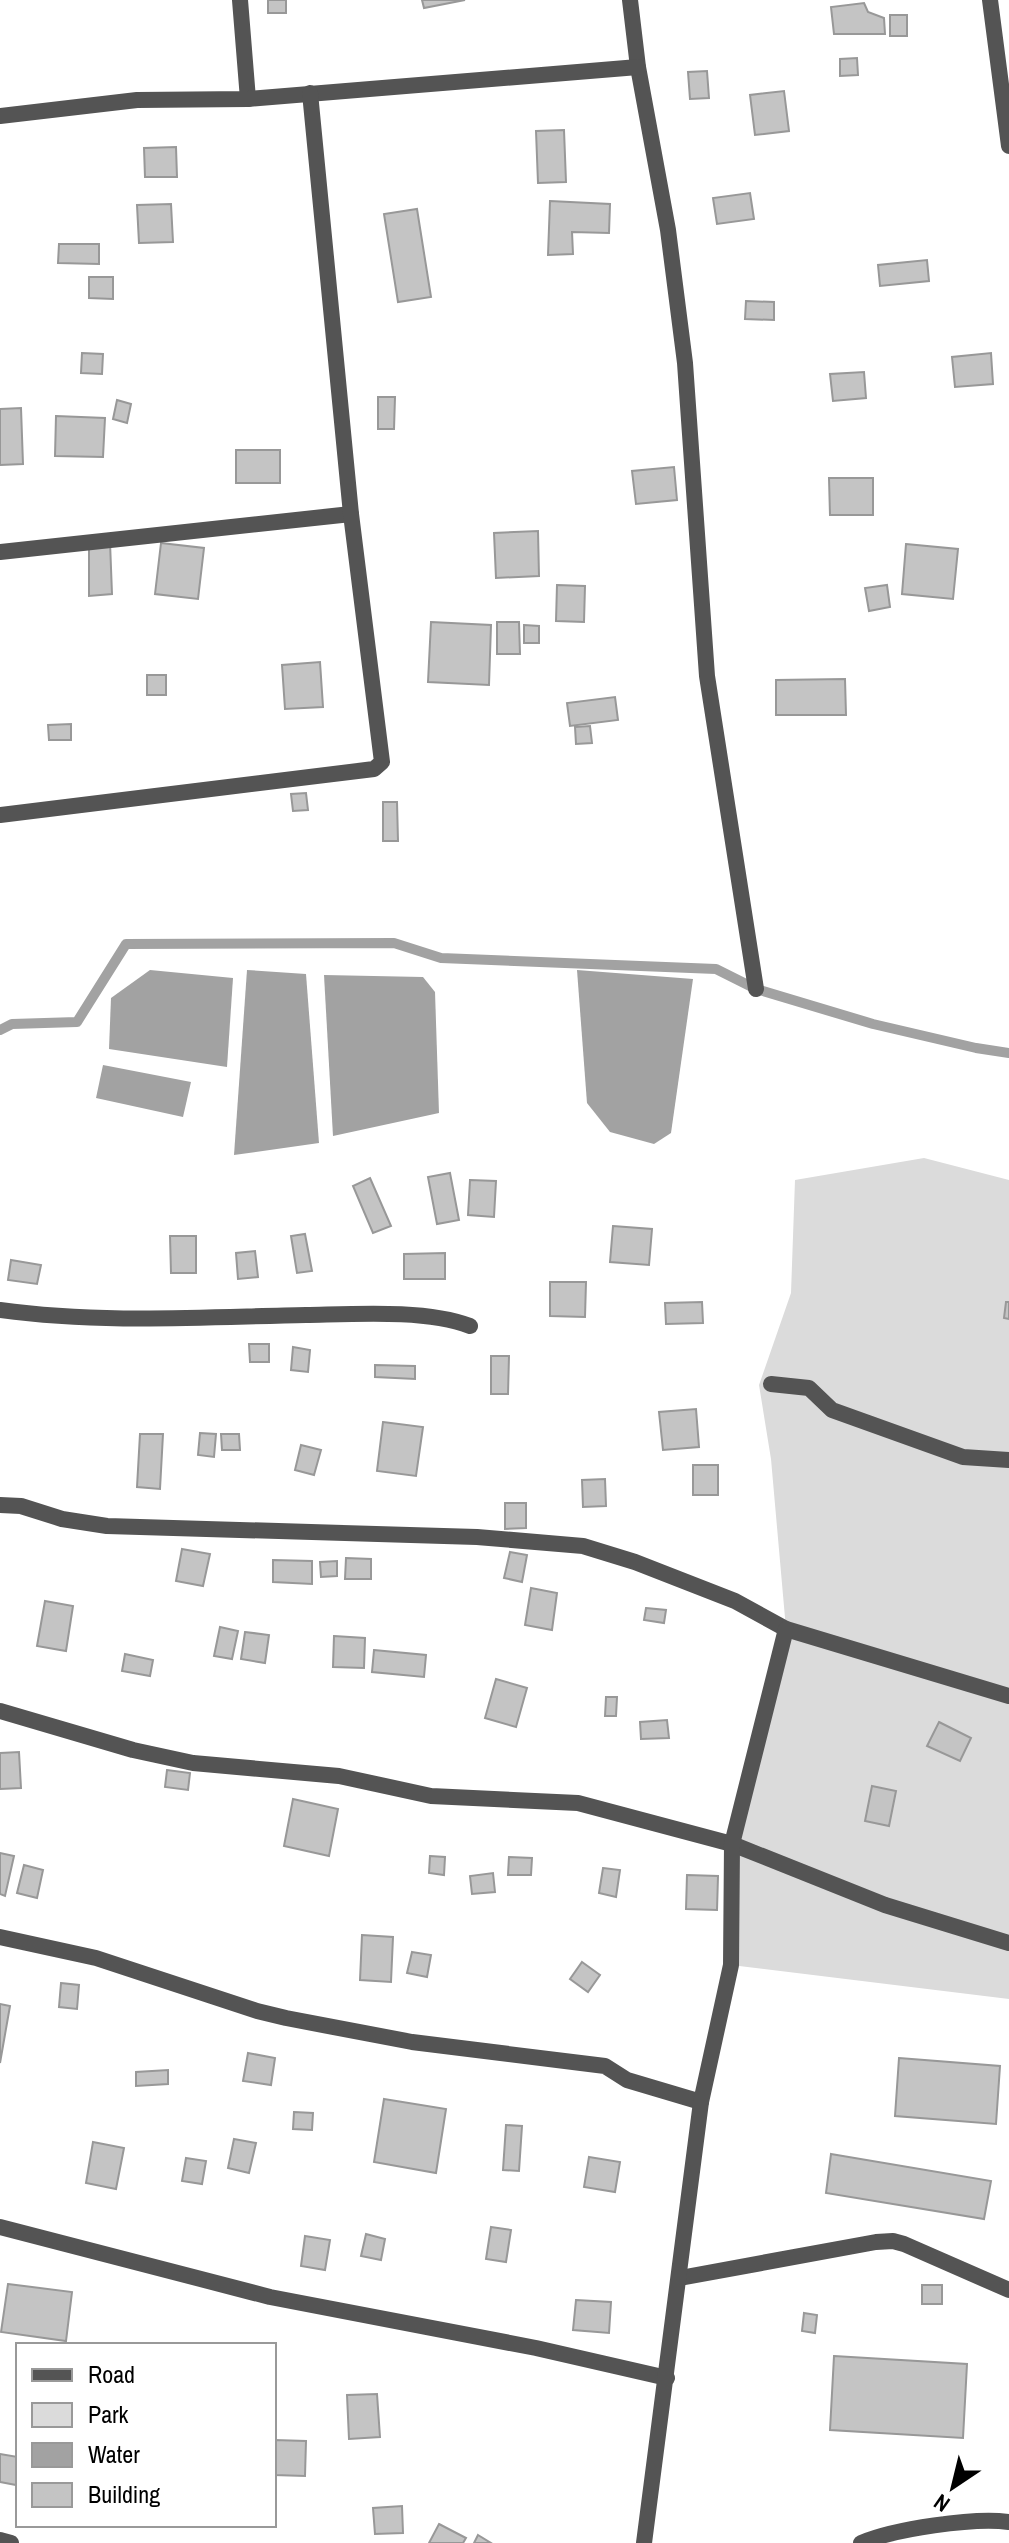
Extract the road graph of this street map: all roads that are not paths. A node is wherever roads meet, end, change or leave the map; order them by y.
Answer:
1 (240, 0) edge
2 (630, 0) edge
3 (990, 0) edge
4 (638, 67) junction
5 (310, 93) junction
6 (248, 99) junction
7 (0, 116) edge
8 (1009, 146) edge
9 (351, 514) junction
10 (0, 552) edge
11 (0, 815) edge
12 (756, 989) dead end
13 (0, 1310) edge
14 (470, 1326) dead end
15 (771, 1384) dead end
16 (1009, 1460) edge
17 (0, 1505) edge
18 (786, 1629) junction
19 (1009, 1696) edge
20 (0, 1711) edge
21 (732, 1844) junction
22 (0, 1937) edge
23 (1009, 1943) edge
24 (701, 2102) junction
25 (0, 2227) edge
26 (680, 2278) junction
27 (1009, 2290) edge
28 (667, 2378) junction
29 (1009, 2522) edge
30 (0, 2540) edge
31 (11, 2543) edge
32 (644, 2543) edge
33 (861, 2543) edge

1 - 6 street
2 - 4 street
3 - 8 street
4 - 5 street
4 - 12 street
5 - 6 street
5 - 9 street
6 - 7 street
9 - 10 street
9 - 11 street
13 - 14 street
15 - 16 street
17 - 18 street
18 - 19 street
18 - 21 street
20 - 21 street
21 - 23 street
21 - 24 street
22 - 24 street
24 - 26 street
25 - 28 street
26 - 27 street
26 - 28 street
28 - 32 street
29 - 33 street
30 - 31 street

